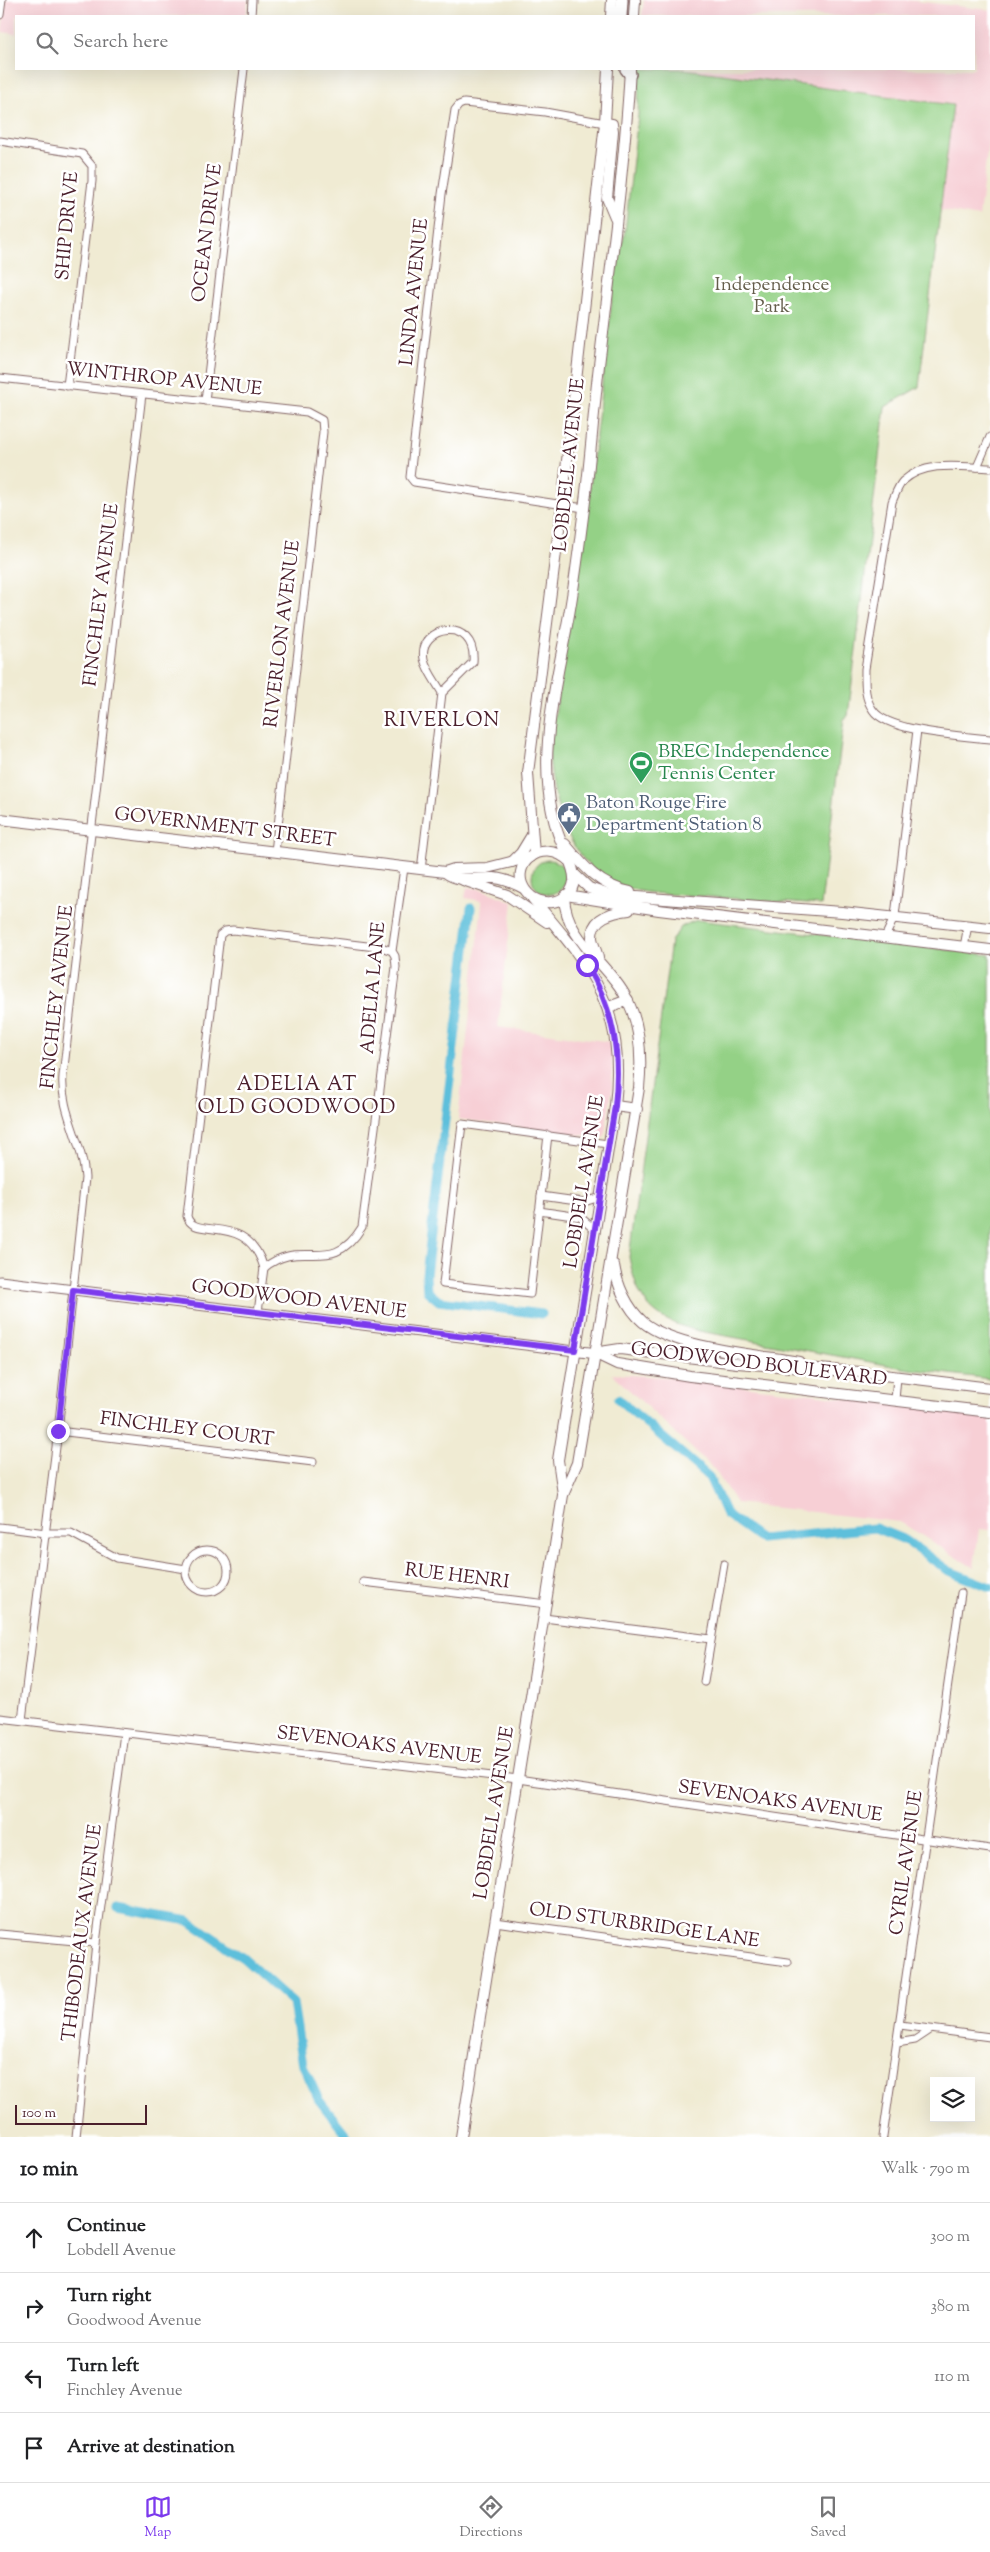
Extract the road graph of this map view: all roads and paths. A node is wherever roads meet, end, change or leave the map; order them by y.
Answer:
1 (2, 0) edge
2 (252, 0) edge
3 (612, 0) edge
4 (622, 0) edge
5 (635, 0) edge
6 (0, 15) edge
7 (251, 15) edge
8 (611, 15) edge
9 (621, 15) edge
10 (634, 15) edge
11 (244, 70) edge
12 (608, 70) edge
13 (629, 70) edge
14 (606, 123) junction
15 (0, 142) edge
16 (616, 221) junction
17 (0, 378) edge
18 (67, 386) junction
19 (142, 394) junction
20 (205, 401) junction
21 (322, 420) joint
22 (990, 437) edge
23 (977, 467) junction
24 (990, 468) edge
25 (562, 505) junction
26 (584, 508) junction
27 (442, 693) junction
28 (917, 730) junction
29 (990, 739) edge
30 (0, 819) edge
31 (92, 830) junction
32 (532, 835) junction
33 (558, 838) junction
34 (275, 852) junction
35 (533, 855) junction
36 (570, 862) junction
37 (510, 863) junction
38 (404, 868) junction
39 (421, 870) junction
40 (445, 872) junction
41 (574, 874) junction
42 (463, 880) junction
43 (523, 888) junction
44 (565, 896) junction
45 (531, 897) junction
46 (650, 897) junction
47 (640, 908) junction
48 (895, 916) junction
49 (555, 925) junction
50 (968, 925) junction
51 (990, 928) edge
52 (885, 937) junction
53 (964, 947) junction
54 (990, 950) edge
55 (392, 951) junction
56 (598, 959) junction
57 (628, 1000) junction
58 (608, 1007) junction
59 (615, 1106) junction
60 (637, 1109) junction
61 (548, 1135) junction
62 (608, 1144) junction
63 (541, 1196) junction
64 (600, 1197) junction
65 (539, 1211) junction
66 (595, 1230) junction
67 (613, 1255) junction
68 (264, 1268) junction
69 (0, 1281) edge
70 (73, 1290) junction
71 (258, 1312) junction
72 (575, 1350) junction
73 (594, 1353) junction
74 (737, 1363) junction
75 (859, 1372) junction
76 (690, 1376) junction
77 (897, 1377) junction
78 (990, 1388) edge
79 (895, 1400) junction
80 (990, 1412) edge
81 (58, 1431) junction
82 (313, 1462) dead end
83 (563, 1495) junction
84 (0, 1527) edge
85 (46, 1533) junction
86 (724, 1564) dead end
87 (186, 1569) junction
88 (363, 1582) dead end
89 (961, 1593) dead end
90 (547, 1604) junction
91 (544, 1618) junction
92 (711, 1639) junction
93 (704, 1682) dead end
94 (0, 1718) edge
95 (22, 1720) junction
96 (124, 1733) junction
97 (518, 1779) junction
98 (927, 1840) junction
99 (990, 1849) edge
100 (495, 1922) junction
101 (0, 1934) edge
102 (96, 1943) junction
103 (788, 1962) dead end
104 (900, 2025) junction
105 (930, 2030) junction
106 (990, 2037) edge
107 (897, 2043) junction
108 (76, 2137) edge
109 (461, 2137) edge
110 (883, 2137) edge

1 - 6 street
2 - 7 street
3 - 8 main road
4 - 9 main road
5 - 10 main road
11 - 20 street, OCEAN DRIVE
12 - 14 main road, LOBDELL AVENUE
13 - 16 main road, LOBDELL AVENUE
14 - 16 main road
14 - 25 main road, LOBDELL AVENUE
14 - 25 street, LINDA AVENUE
15 - 18 street, SHIP DRIVE
16 - 26 main road, LOBDELL AVENUE
17 - 18 street, WINTHROP AVENUE
18 - 19 street, WINTHROP AVENUE
19 - 20 street, WINTHROP AVENUE
19 - 31 street, FINCHLEY AVENUE
20 - 21 street, WINTHROP AVENUE
21 - 34 street, RIVERLON AVENUE
22 - 23 street
23 - 24 street
23 - 28 street
25 - 26 street
25 - 32 main road, LOBDELL AVENUE
26 - 33 main road, LOBDELL AVENUE
27 - 27 street
27 - 39 street
28 - 29 street
28 - 48 street
30 - 31 main road, GOVERNMENT STREET
31 - 34 main road, GOVERNMENT STREET
31 - 70 street, FINCHLEY AVENUE
32 - 35 main road, LOBDELL AVENUE
32 - 37 main road
33 - 36 main road, LOBDELL AVENUE
33 - 46 main road
34 - 38 main road, GOVERNMENT STREET
35 - 36 main road
35 - 37 main road, GOVERNMENT STREET
35 - 43 main road
36 - 41 main road
37 - 40 main road, GOVERNMENT STREET
38 - 39 main road, GOVERNMENT STREET
38 - 55 street, ADELIA LANE
39 - 40 main road, GOVERNMENT STREET
40 - 42 main road, GOVERNMENT STREET
41 - 44 main road
41 - 46 main road
42 - 43 main road, GOVERNMENT STREET
42 - 49 main road
43 - 45 main road
44 - 45 main road
44 - 47 main road
44 - 56 main road, LOBDELL AVENUE
45 - 49 main road, LOBDELL AVENUE
46 - 48 main road
47 - 52 main road
47 - 56 main road
48 - 50 main road
48 - 52 street
49 - 58 main road, LOBDELL AVENUE
50 - 51 main road
50 - 53 street
52 - 53 main road
53 - 54 main road
55 - 68 street, ADELIA LANE
55 - 68 street
56 - 57 main road, LOBDELL AVENUE
57 - 58 main road
57 - 60 main road, LOBDELL AVENUE
58 - 59 main road, LOBDELL AVENUE
59 - 60 main road
59 - 62 main road, LOBDELL AVENUE
60 - 67 main road, LOBDELL AVENUE
61 - 62 street
61 - 63 street
61 - 65 street
62 - 64 main road, LOBDELL AVENUE
63 - 64 street
63 - 65 street
64 - 66 main road, LOBDELL AVENUE
65 - 66 street
66 - 72 main road, LOBDELL AVENUE
67 - 73 main road, LOBDELL AVENUE
67 - 75 main road
68 - 71 street
69 - 70 street, GOODWOOD AVENUE
70 - 71 street, GOODWOOD AVENUE
70 - 81 street, FINCHLEY AVENUE
71 - 72 street, GOODWOOD AVENUE
72 - 73 main road, GOODWOOD AVENUE
72 - 83 main road, LOBDELL AVENUE
73 - 74 main road, GOODWOOD BOULEVARD
73 - 76 main road, GOODWOOD BOULEVARD
73 - 83 main road, LOBDELL AVENUE
74 - 75 main road, GOODWOOD BOULEVARD
74 - 76 main road
75 - 77 main road, GOODWOOD BOULEVARD
76 - 79 main road, GOODWOOD BOULEVARD
77 - 78 main road, GOODWOOD BOULEVARD
77 - 79 street
79 - 80 main road, GOODWOOD BOULEVARD
81 - 82 street, FINCHLEY COURT
81 - 85 street, FINCHLEY AVENUE
83 - 90 main road, LOBDELL AVENUE
84 - 85 street
85 - 87 street
85 - 95 street, FINCHLEY AVENUE
86 - 92 street
87 - 87 street
88 - 90 street, RUE HENRI
89 - 98 street, CYRIL AVENUE
90 - 91 main road, LOBDELL AVENUE
91 - 92 street
91 - 97 main road, LOBDELL AVENUE
92 - 93 street
94 - 95 street, SEVENOAKS AVENUE
95 - 96 street, SEVENOAKS AVENUE
96 - 97 street, SEVENOAKS AVENUE
96 - 102 street, THIBODEAUX AVENUE
97 - 98 street, SEVENOAKS AVENUE
97 - 100 main road, LOBDELL AVENUE
98 - 99 street, SEVENOAKS AVENUE
98 - 104 street, CYRIL AVENUE
100 - 103 street, OLD STURBRIDGE LANE
100 - 109 main road, LOBDELL AVENUE
101 - 102 street
102 - 108 street, THIBODEAUX AVENUE
104 - 105 street
104 - 107 street, CYRIL AVENUE
105 - 106 street
105 - 107 street
107 - 110 street, CYRIL AVENUE

